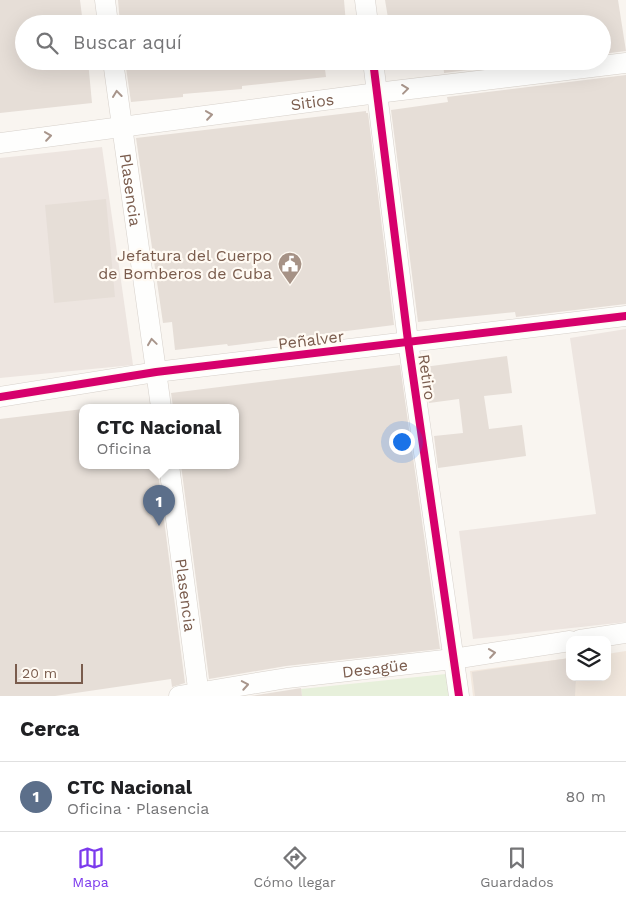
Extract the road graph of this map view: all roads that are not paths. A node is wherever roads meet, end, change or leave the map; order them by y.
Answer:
1 (105, 0) edge
2 (365, 0) edge
3 (107, 15) edge
4 (367, 15) edge
5 (626, 63) edge
6 (611, 65) edge
7 (114, 70) edge
8 (374, 70) edge
9 (568, 70) edge
10 (377, 93) junction
11 (121, 127) junction
12 (0, 143) edge
13 (626, 316) edge
14 (408, 341) junction
15 (156, 372) junction
16 (0, 397) edge
17 (161, 404) edge
18 (168, 469) edge
19 (626, 633) edge
20 (606, 636) edge
21 (566, 642) edge
22 (453, 659) junction
23 (192, 695) edge
24 (459, 696) edge

1 - 3 street
2 - 4 street
6 -> 5 street, Sitios
11 -> 7 street, Plasencia
8 - 10 street, Retiro
10 -> 9 street, Sitios
11 -> 10 street, Sitios
10 - 14 street, Retiro
12 -> 11 street, Sitios
15 -> 11 street, Plasencia
13 - 14 street, Peñalver
14 - 15 street, Peñalver
14 - 22 street, Retiro
15 - 16 street, Peñalver
15 - 17 street, Plasencia
18 - 23 street, Plasencia
19 - 20 street
22 -> 21 street, Desagüe
23 -> 22 street, Desagüe
22 - 24 street, Retiro

